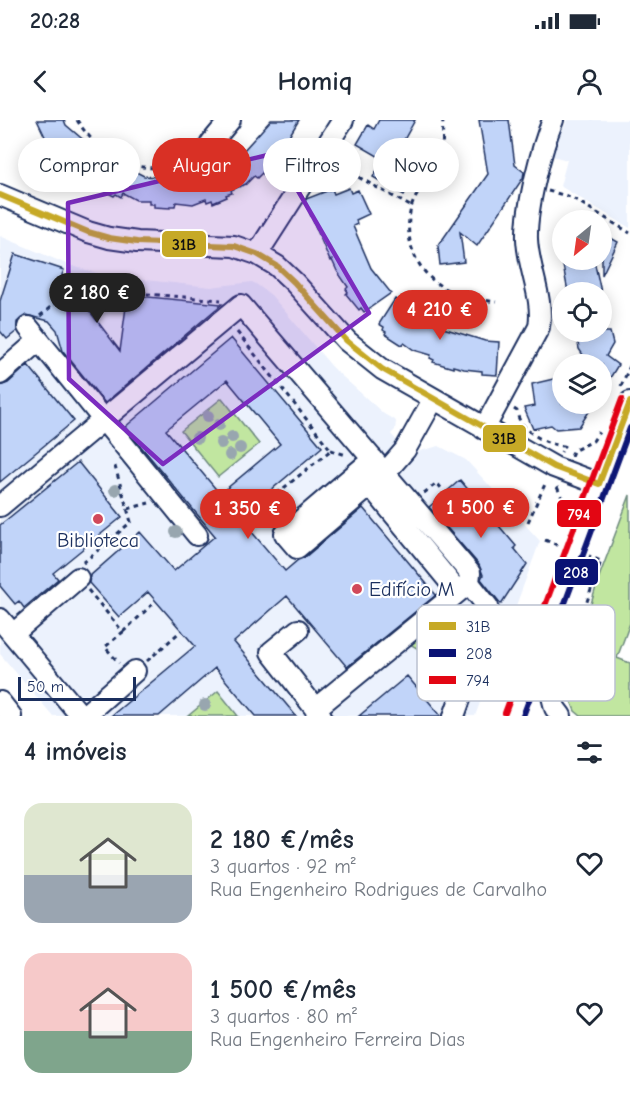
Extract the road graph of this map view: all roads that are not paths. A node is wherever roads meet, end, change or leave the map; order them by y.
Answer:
1 (230, 120) edge
2 (343, 120) edge
3 (553, 120) edge
4 (215, 138) edge
5 (0, 195) edge
6 (257, 254) junction
7 (0, 374) edge
8 (434, 400) junction
9 (630, 402) edge
10 (102, 420) junction
11 (484, 429) junction
12 (376, 472) junction
13 (599, 484) junction
14 (0, 506) edge
15 (196, 535) dead end
16 (78, 578) road end
17 (463, 587) junction
18 (442, 605) edge
19 (486, 605) edge
20 (554, 605) edge
21 (0, 619) edge
22 (417, 627) edge
23 (298, 630) dead end
24 (13, 634) junction
25 (133, 674) road end
26 (459, 701) edge
27 (519, 701) edge
28 (553, 701) edge
29 (0, 702) edge
30 (318, 712) edge
31 (11, 716) edge
32 (83, 716) edge
33 (454, 716) edge
34 (513, 716) edge
35 (561, 716) edge

1 - 4 street
2 - 6 street
3 - 11 street
5 - 6 street
6 - 8 street
7 - 10 street
8 - 11 street
8 - 12 street
9 - 13 street
10 - 12 street
10 - 14 street
10 - 15 street
11 - 13 street
12 - 17 street
12 - 17 street
13 - 20 street
16 - 24 street
17 - 18 street
17 - 19 street
21 - 24 street
22 - 30 street
23 - 30 street
24 - 32 street
25 - 32 street
26 - 33 street
27 - 34 street
28 - 35 street
29 - 31 street

